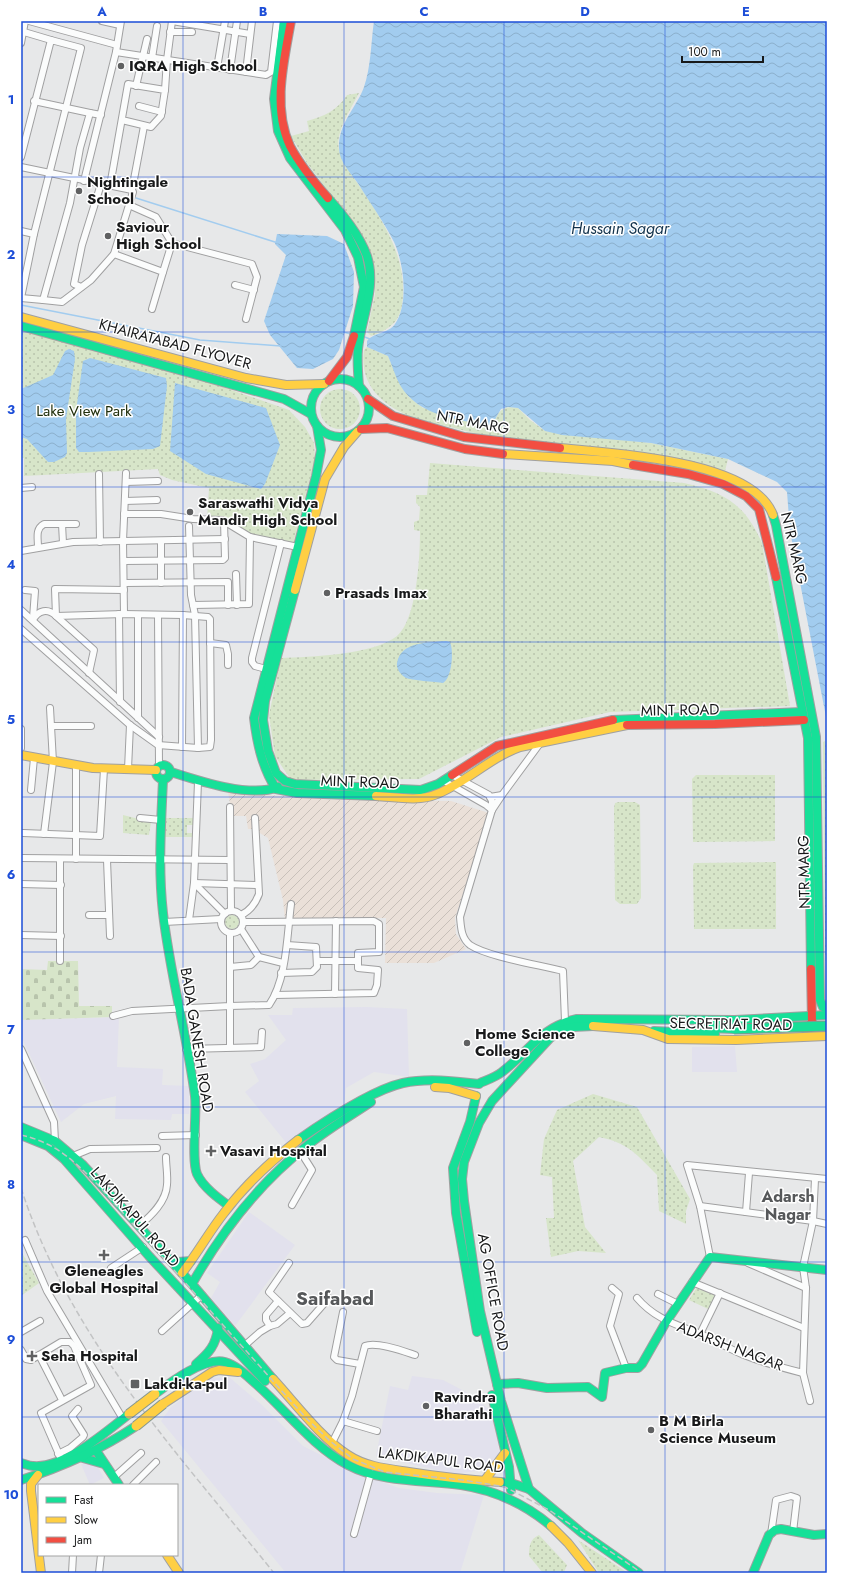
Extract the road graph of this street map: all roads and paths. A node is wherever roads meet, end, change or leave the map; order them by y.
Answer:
1 (25, 21) edge
2 (29, 21) edge
3 (102, 21) edge
4 (172, 21) edge
5 (225, 21) edge
6 (237, 21) edge
7 (252, 21) edge
8 (277, 21) edge
9 (284, 21) edge
10 (291, 21) edge
11 (121, 23) edge
12 (157, 26) dead end
13 (224, 30) junction
14 (24, 32) junction
15 (170, 32) junction
16 (192, 32) dead end
17 (236, 32) junction
18 (250, 34) junction
19 (147, 39) dead end
20 (51, 40) junction
21 (284, 40) junction
22 (21, 43) edge
23 (117, 45) junction
24 (116, 52) junction
25 (143, 56) junction
26 (152, 58) junction
27 (167, 60) junction
28 (217, 68) junction
29 (230, 70) junction
30 (246, 72) junction
31 (136, 86) junction
32 (165, 90) junction
33 (34, 101) junction
34 (139, 106) dead end
35 (66, 108) junction
36 (162, 112) junction
37 (90, 113) junction
38 (100, 116) junction
39 (122, 120) junction
40 (144, 126) junction
41 (21, 158) edge
42 (21, 166) edge
43 (50, 173) junction
44 (75, 179) junction
45 (84, 181) junction
46 (101, 184) junction
47 (110, 186) junction
48 (132, 190) junction
49 (129, 204) junction
50 (21, 231) edge
51 (34, 234) junction
52 (172, 243) junction
53 (114, 254) junction
54 (163, 272) junction
55 (235, 285) dead end
56 (81, 287) junction
57 (254, 290) junction
58 (21, 298) edge
59 (43, 300) junction
60 (152, 309) dead end
61 (21, 317) edge
62 (246, 319) dead end
63 (21, 326) edge
64 (355, 349) junction
65 (326, 382) junction
66 (359, 386) junction
67 (368, 398) junction
68 (311, 414) junction
69 (317, 426) junction
70 (359, 431) junction
71 (126, 473) dead end
72 (99, 474) dead end
73 (320, 477) junction
74 (126, 482) junction
75 (158, 482) dead end
76 (32, 487) dead end
77 (21, 488) edge
78 (157, 500) dead end
79 (125, 501) junction
80 (124, 514) junction
81 (224, 521) junction
82 (62, 524) junction
83 (76, 524) dead end
84 (189, 526) dead end
85 (250, 536) junction
86 (225, 539) junction
87 (190, 540) junction
88 (123, 541) junction
89 (161, 541) junction
90 (100, 542) junction
91 (63, 543) junction
92 (281, 543) junction
93 (38, 547) junction
94 (298, 547) junction
95 (21, 551) edge
96 (190, 560) junction
97 (124, 561) junction
98 (161, 561) junction
99 (236, 574) dead end
100 (191, 582) junction
101 (161, 583) junction
102 (124, 587) junction
103 (25, 590) dead end
104 (193, 605) junction
105 (228, 605) junction
106 (237, 605) junction
107 (21, 610) edge
108 (121, 614) junction
109 (138, 614) junction
110 (158, 615) junction
111 (183, 615) junction
112 (56, 616) junction
113 (195, 616) junction
114 (33, 619) junction
115 (21, 629) edge
116 (210, 643) junction
117 (228, 666) dead end
118 (266, 669) junction
119 (88, 673) junction
120 (120, 702) junction
121 (50, 708) dead end
122 (803, 716) junction
123 (138, 718) junction
124 (258, 719) junction
125 (130, 725) junction
126 (51, 726) junction
127 (91, 726) dead end
128 (21, 729) edge
129 (159, 737) junction
130 (542, 738) junction
131 (158, 745) junction
132 (182, 747) junction
133 (21, 748) edge
134 (198, 748) junction
135 (21, 755) edge
136 (34, 758) junction
137 (53, 762) junction
138 (76, 766) junction
139 (157, 768) junction
140 (104, 769) junction
141 (128, 769) junction
142 (171, 772) junction
143 (276, 773) junction
144 (452, 775) junction
145 (164, 780) junction
146 (269, 780) junction
147 (462, 780) junction
148 (284, 781) junction
149 (444, 781) junction
150 (198, 782) junction
151 (452, 787) junction
152 (276, 789) junction
153 (31, 790) dead end
154 (259, 790) junction
155 (502, 795) junction
156 (490, 797) junction
157 (230, 807) dead end
158 (492, 810) junction
159 (140, 818) dead end
160 (255, 818) dead end
161 (161, 820) junction
162 (23, 833) dead end
163 (44, 834) junction
164 (76, 834) junction
165 (21, 858) edge
166 (60, 859) junction
167 (76, 859) junction
168 (160, 859) junction
169 (196, 859) junction
170 (108, 860) junction
171 (230, 860) junction
172 (194, 883) junction
173 (21, 884) edge
174 (61, 885) junction
175 (232, 885) junction
176 (258, 885) junction
177 (291, 904) dead end
178 (231, 911) junction
179 (89, 915) dead end
180 (109, 915) junction
181 (223, 917) junction
182 (242, 919) junction
183 (189, 920) junction
184 (336, 921) junction
185 (164, 922) junction
186 (288, 923) junction
187 (241, 929) junction
188 (230, 933) junction
189 (21, 935) edge
190 (61, 936) junction
191 (110, 936) dead end
192 (287, 945) junction
193 (259, 956) junction
194 (60, 961) dead end
195 (318, 961) junction
196 (336, 961) junction
197 (358, 961) junction
198 (283, 963) junction
199 (230, 967) junction
200 (823, 970) edge
201 (810, 971) junction
202 (281, 973) junction
203 (335, 994) junction
204 (275, 995) junction
205 (230, 1006) junction
206 (179, 1008) junction
207 (827, 1009) edge
208 (827, 1015) edge
209 (113, 1016) dead end
210 (811, 1017) junction
211 (643, 1020) junction
212 (565, 1021) junction
213 (827, 1026) edge
214 (643, 1030) junction
215 (262, 1032) dead end
216 (734, 1032) junction
217 (827, 1032) edge
218 (827, 1036) edge
219 (813, 1037) junction
220 (230, 1047) junction
221 (21, 1049) edge
222 (186, 1049) junction
223 (504, 1072) junction
224 (510, 1082) junction
225 (480, 1084) junction
226 (476, 1096) junction
227 (494, 1099) junction
228 (21, 1127) edge
229 (21, 1135) edge
230 (196, 1135) junction
231 (162, 1136) dead end
232 (55, 1140) junction
233 (157, 1148) dead end
234 (300, 1151) junction
235 (73, 1156) junction
236 (166, 1157) dead end
237 (749, 1173) junction
238 (815, 1179) junction
239 (827, 1179) edge
240 (292, 1205) dead end
241 (229, 1206) junction
242 (700, 1206) junction
243 (746, 1212) junction
244 (813, 1221) junction
245 (827, 1224) edge
246 (139, 1226) junction
247 (25, 1240) dead end
248 (151, 1240) junction
249 (142, 1248) junction
250 (710, 1257) junction
251 (169, 1259) junction
252 (743, 1260) junction
253 (191, 1261) junction
254 (289, 1262) dead end
255 (803, 1267) junction
256 (111, 1268) dead end
257 (200, 1269) junction
258 (827, 1270) edge
259 (182, 1273) junction
260 (692, 1282) junction
261 (192, 1284) junction
262 (612, 1288) dead end
263 (806, 1288) junction
264 (658, 1294) dead end
265 (720, 1294) junction
266 (202, 1295) junction
267 (328, 1298) dead end
268 (637, 1298) dead end
269 (278, 1301) junction
270 (193, 1304) junction
271 (678, 1304) junction
272 (290, 1312) junction
273 (343, 1312) dead end
274 (217, 1314) junction
275 (666, 1322) junction
276 (270, 1326) junction
277 (804, 1328) junction
278 (21, 1329) edge
279 (162, 1331) dead end
280 (218, 1331) junction
281 (21, 1332) edge
282 (700, 1334) junction
283 (244, 1346) junction
284 (21, 1350) edge
285 (39, 1355) junction
286 (415, 1355) dead end
287 (360, 1364) junction
288 (626, 1368) junction
289 (242, 1372) junction
290 (803, 1373) junction
291 (184, 1375) junction
292 (267, 1383) junction
293 (497, 1384) junction
294 (62, 1400) junction
295 (810, 1401) dead end
296 (78, 1409) dead end
297 (126, 1416) junction
298 (343, 1421) junction
299 (377, 1431) dead end
300 (332, 1442) junction
301 (97, 1452) junction
302 (141, 1453) dead end
303 (505, 1453) junction
304 (60, 1456) junction
305 (83, 1458) junction
306 (156, 1462) dead end
307 (21, 1463) edge
308 (104, 1464) junction
309 (43, 1465) junction
310 (21, 1474) edge
311 (39, 1474) junction
312 (371, 1474) junction
313 (485, 1480) junction
314 (21, 1481) edge
315 (116, 1481) edge
316 (511, 1483) junction
317 (134, 1484) edge
318 (31, 1491) junction
319 (533, 1492) junction
320 (510, 1498) junction
321 (526, 1506) junction
322 (793, 1532) junction
323 (354, 1534) dead end
324 (771, 1534) junction
325 (827, 1534) edge
326 (38, 1548) edge
327 (39, 1556) edge
328 (73, 1556) edge
329 (101, 1556) edge
330 (168, 1556) edge
331 (41, 1573) edge
332 (72, 1573) edge
333 (100, 1573) edge
334 (179, 1573) edge
335 (592, 1573) edge
336 (639, 1573) edge
337 (753, 1573) edge

1 - 14 street
2 - 23 street
3 - 11 street
4 - 13 street
4 - 15 street
5 - 13 street
6 - 17 street
7 - 18 street
8 - 30 street
9 - 21 main road
10 - 21 main road
11 - 23 street
12 - 26 street
13 - 17 street
13 - 28 street
14 - 20 street
14 - 22 street
15 - 16 street
15 - 27 street
17 - 18 street
17 - 29 street
18 - 30 street
19 - 25 street
20 - 33 street
20 - 35 street
21 - 64 main road
23 - 24 street
24 - 25 street
24 - 38 street
25 - 26 street
25 - 31 street
26 - 27 street
27 - 28 street
27 - 32 street
28 - 29 street
29 - 30 street
31 - 32 street
31 - 39 street
32 - 36 street
33 - 35 street
33 - 41 street
34 - 36 street
35 - 37 street
35 - 43 street
36 - 40 street
37 - 38 street
37 - 44 street
38 - 45 street
39 - 40 street
39 - 47 street
40 - 48 street
42 - 43 street
43 - 44 street
43 - 51 street
44 - 45 street
44 - 59 street
45 - 46 street
46 - 47 street
46 - 56 street
47 - 48 street
48 - 49 street
49 - 52 street
49 - 53 street
50 - 51 street
51 - 58 street
52 - 54 street
52 - 57 street
53 - 54 street
53 - 56 street
54 - 60 street
55 - 57 street
56 - 59 street
57 - 62 street
58 - 59 street
61 - 65 main road, KHAIRATABAD FLYOVER
63 - 68 main road, KHAIRATABAD FLYOVER
64 - 65 main road
64 - 66 main road
65 - 66 main road
65 - 68 main road
66 - 67 main road
67 - 70 main road
67 - 200 main road, NTR MARG
68 - 69 main road
69 - 70 main road
69 - 73 main road
70 - 73 main road
70 - 122 main road, NTR MARG
71 - 74 street
72 - 90 street
73 - 94 main road
73 - 124 main road
74 - 75 street
74 - 79 street
76 - 77 street
78 - 79 street
79 - 80 street
80 - 81 street
80 - 88 street
81 - 85 street
81 - 86 street
82 - 83 street
82 - 91 street
82 - 93 street
84 - 87 street
85 - 92 street
85 - 106 street
86 - 87 street
86 - 96 street
87 - 89 street
87 - 96 street
88 - 89 street
88 - 90 street
88 - 97 street
89 - 98 street
90 - 91 street
91 - 93 street
92 - 94 street
92 - 118 street
93 - 95 street
94 - 118 main road
96 - 98 street
96 - 100 street
97 - 98 street
97 - 102 street
98 - 101 street
99 - 106 street
100 - 101 street
100 - 104 street
100 - 105 street
101 - 102 street
102 - 108 street
102 - 112 street
103 - 114 street
104 - 105 street
104 - 113 street
105 - 106 street
107 - 114 street
108 - 109 street
108 - 112 street
108 - 120 street
109 - 110 street
109 - 123 street
110 - 111 street
110 - 129 street
111 - 113 street
111 - 132 street
112 - 114 street
112 - 119 street
113 - 116 street
113 - 134 street
114 - 119 street
115 - 125 street
116 - 117 street
116 - 134 street
118 - 124 main road
119 - 120 street
120 - 123 street
121 - 126 street
122 - 130 main road, MINT ROAD
122 - 201 main road, NTR MARG
123 - 129 street
124 - 143 main road
124 - 146 main road
125 - 131 street
125 - 141 street
126 - 127 street
126 - 137 street
128 - 133 street
129 - 131 street
130 - 144 main road, MINT ROAD
130 - 147 main road, MINT ROAD
130 - 155 street
131 - 132 street
131 - 139 street
132 - 134 street
135 - 136 main road
136 - 137 main road
136 - 153 street
137 - 138 main road
137 - 163 street
138 - 140 main road
138 - 164 street
139 - 141 main road
139 - 142 main road
139 - 145 main road
140 - 141 main road
140 - 164 street
142 - 145 main road
142 - 150 main road, MINT ROAD
143 - 146 main road
143 - 148 main road
144 - 147 street
144 - 149 main road, MINT ROAD
145 - 161 main road, BADA GANESH ROAD
146 - 152 main road
146 - 154 main road
147 - 151 main road, MINT ROAD
147 - 156 street
148 - 149 main road, MINT ROAD
148 - 152 main road
149 - 151 street
150 - 154 main road, MINT ROAD
150 - 169 street
151 - 152 main road, MINT ROAD
151 - 158 street
152 - 154 main road, MINT ROAD
155 - 156 street
155 - 158 street
156 - 158 street
157 - 171 street
158 - 212 street
159 - 161 street
160 - 176 street
161 - 168 main road, BADA GANESH ROAD
162 - 163 street
163 - 164 street
164 - 167 street
165 - 166 street
166 - 167 street
166 - 174 street
167 - 170 street
168 - 169 street
168 - 170 street
168 - 185 main road, BADA GANESH ROAD
169 - 171 street
169 - 172 street
170 - 180 street
171 - 175 street
172 - 175 street
172 - 181 street
172 - 183 street
173 - 174 street
174 - 190 street
175 - 176 street
175 - 178 street
176 - 182 street
177 - 186 street
178 - 181 street
178 - 182 street
179 - 180 street
180 - 191 street
181 - 183 street
181 - 188 street
182 - 186 street
182 - 187 street
183 - 185 street
184 - 186 street
184 - 196 street
184 - 197 street
185 - 206 main road, BADA GANESH ROAD
186 - 192 street
187 - 188 street
187 - 193 street
188 - 199 street
189 - 190 street
190 - 194 street
192 - 195 street
192 - 198 street
193 - 198 street
193 - 199 street
195 - 196 street
195 - 202 street
196 - 197 street
196 - 203 street
197 - 203 street
198 - 202 street
199 - 205 street
200 - 201 main road
200 - 207 main road, NTR MARG
201 - 210 main road, NTR MARG
202 - 204 street
203 - 204 street
204 - 205 street
205 - 206 street
205 - 220 street
206 - 209 street
206 - 222 main road, BADA GANESH ROAD
208 - 210 main road
210 - 211 main road
210 - 219 main road, NTR MARG
211 - 212 main road
211 - 216 main road
212 - 223 main road
213 - 216 main road, bridge
214 - 216 main road
214 - 219 main road, SECRETRIAT ROAD
214 - 224 main road, SECRETRIAT ROAD
215 - 220 street
216 - 217 main road
218 - 219 main road, SECRETRIAT ROAD
220 - 222 street
221 - 232 street
222 - 230 main road, BADA GANESH ROAD
223 - 224 main road
223 - 225 main road
224 - 227 main road, SECRETRIAT ROAD
225 - 226 main road
225 - 227 main road
225 - 241 main road
226 - 227 main road
226 - 234 main road
226 - 303 main road, AG OFFICE ROAD
227 - 293 main road, AG OFFICE ROAD
228 - 232 main road, LAKDIKAPUL ROAD
229 - 249 main road, LAKDIKAPUL ROAD
230 - 231 street
230 - 241 main road, BADA GANESH ROAD
232 - 235 main road, LAKDIKAPUL ROAD
233 - 235 street
234 - 240 street
234 - 257 main road
235 - 246 main road, LAKDIKAPUL ROAD
236 - 246 street
237 - 238 street
237 - 242 street
237 - 243 street
238 - 239 street
238 - 244 street, ADARSH NAGAR
241 - 253 main road
242 - 243 street
242 - 250 street
243 - 244 street
244 - 245 street
244 - 255 street, ADARSH NAGAR
246 - 248 main road, LAKDIKAPUL ROAD
247 - 297 street
248 - 249 street
248 - 251 main road, LAKDIKAPUL ROAD
249 - 256 street
249 - 270 main road, LAKDIKAPUL ROAD
250 - 252 main road
250 - 260 main road
251 - 253 main road
251 - 259 main road, LAKDIKAPUL ROAD
252 - 255 main road
252 - 263 street
253 - 257 main road
253 - 259 main road
254 - 269 street
255 - 258 main road
255 - 263 street, ADARSH NAGAR
257 - 261 main road
259 - 261 main road, LAKDIKAPUL ROAD
260 - 265 street
260 - 271 main road
261 - 266 main road, LAKDIKAPUL ROAD
262 - 288 street
263 - 277 street, ADARSH NAGAR
264 - 271 street
265 - 277 street
265 - 282 street
266 - 270 street
266 - 274 main road, LAKDIKAPUL ROAD
267 - 272 street
268 - 275 street, ADARSH NAGAR
269 - 272 street
269 - 276 street
270 - 279 street
270 - 280 main road, LAKDIKAPUL ROAD
271 - 275 main road
272 - 276 street
273 - 287 street
274 - 280 main road, LAKDIKAPUL ROAD
274 - 283 main road, LAKDIKAPUL ROAD
275 - 282 street, ADARSH NAGAR
275 - 288 main road
276 - 283 street
277 - 290 street, ADARSH NAGAR
278 - 281 street
280 - 291 main road, LAKDIKAPUL ROAD
280 - 292 main road, LAKDIKAPUL ROAD
282 - 290 street, ADARSH NAGAR
283 - 292 main road, LAKDIKAPUL ROAD
284 - 285 street
285 - 294 street
285 - 294 street
286 - 287 street
287 - 298 street
288 - 293 main road
289 - 291 main road, LAKDIKAPUL ROAD
289 - 292 main road, LAKDIKAPUL ROAD
289 - 301 main road, bridge
290 - 295 street
291 - 297 main road, LAKDIKAPUL ROAD, bridge
292 - 300 main road, LAKDIKAPUL ROAD
292 - 312 main road, LAKDIKAPUL ROAD
293 - 319 main road, AG OFFICE ROAD
294 - 304 street
296 - 304 street
297 - 304 main road, LAKDIKAPUL ROAD
298 - 299 street
298 - 300 street
300 - 313 main road, LAKDIKAPUL ROAD
301 - 305 main road
301 - 308 main road
302 - 315 street
303 - 313 main road
303 - 316 main road, AG OFFICE ROAD
304 - 309 main road, LAKDIKAPUL ROAD
305 - 308 main road
305 - 311 main road
306 - 317 street
307 - 309 main road, LAKDIKAPUL ROAD
308 - 315 main road
309 - 310 main road
311 - 314 main road
311 - 318 main road
312 - 320 main road, LAKDIKAPUL ROAD
312 - 323 street
313 - 316 main road, LAKDIKAPUL ROAD
314 - 318 main road
316 - 319 main road, LAKDIKAPUL ROAD
316 - 320 main road, AG OFFICE ROAD
318 - 326 main road
319 - 321 main road
319 - 336 main road
320 - 321 main road, LAKDIKAPUL ROAD
321 - 335 main road, LAKDIKAPUL ROAD
322 - 324 main road
322 - 324 street
322 - 325 main road
324 - 337 main road
327 - 331 main road
328 - 332 street
329 - 333 street
330 - 334 main road

